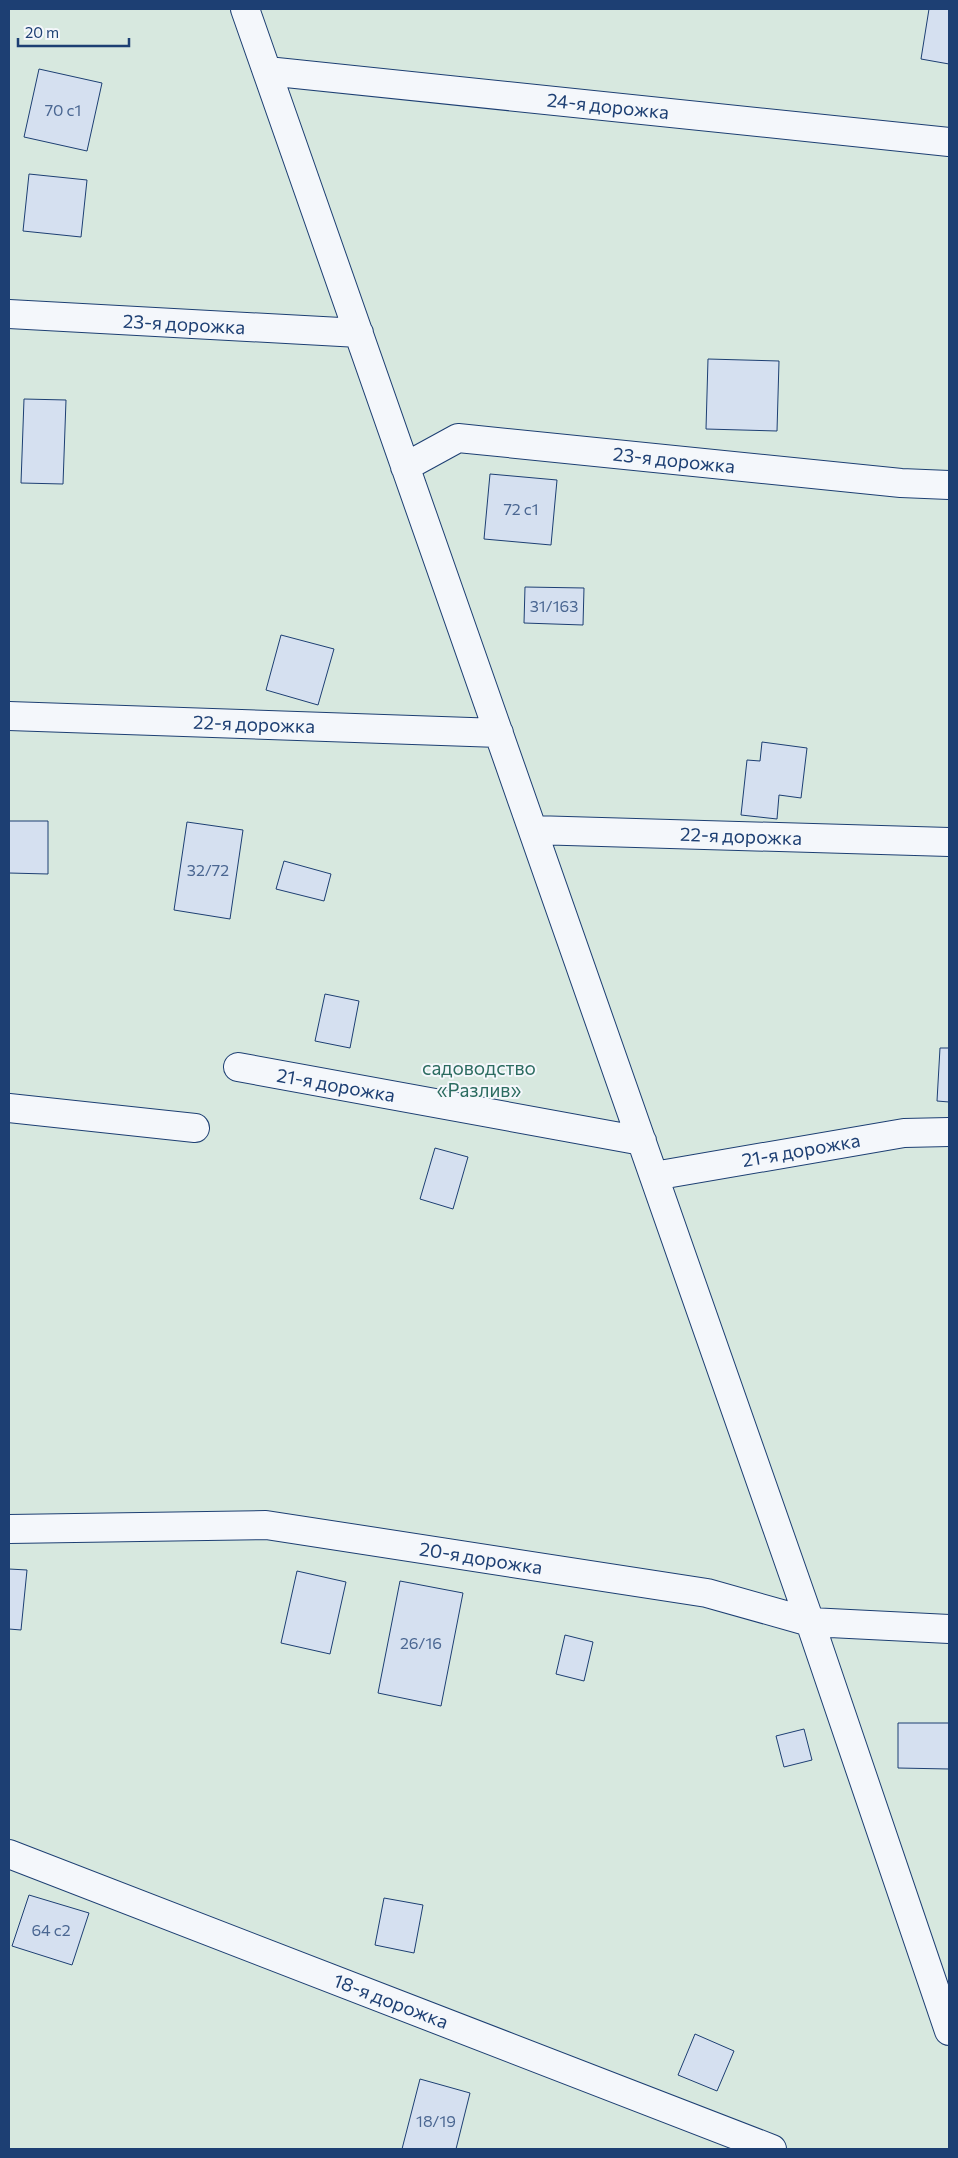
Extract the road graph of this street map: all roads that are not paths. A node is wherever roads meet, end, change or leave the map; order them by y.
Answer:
1 (245, 9) edge
2 (267, 71) junction
3 (949, 142) edge
4 (9, 314) edge
5 (358, 333) junction
6 (405, 467) junction
7 (949, 484) edge
8 (9, 716) edge
9 (498, 733) junction
10 (533, 830) junction
11 (949, 842) edge
12 (238, 1067) dead end
13 (9, 1108) edge
14 (195, 1128) dead end
15 (949, 1132) edge
16 (642, 1141) junction
17 (654, 1176) junction
18 (9, 1529) edge
19 (810, 1622) junction
20 (949, 1629) edge
21 (9, 1854) edge
22 (949, 2031) edge
23 (772, 2149) edge

1 - 2 street
2 - 3 street, 24-я дорожка
2 - 5 street
4 - 5 street, 23-я дорожка
5 - 6 street
6 - 7 street, 23-я дорожка
6 - 9 street
8 - 9 street, 22-я дорожка
9 - 10 street
10 - 11 street, 22-я дорожка
10 - 16 street
12 - 16 street, 21-я дорожка
13 - 14 street
15 - 17 street, 21-я дорожка
16 - 17 street
17 - 19 street
18 - 19 street, 20-я дорожка
19 - 20 street, 20-я дорожка
19 - 22 street
21 - 23 street, 18-я дорожка

